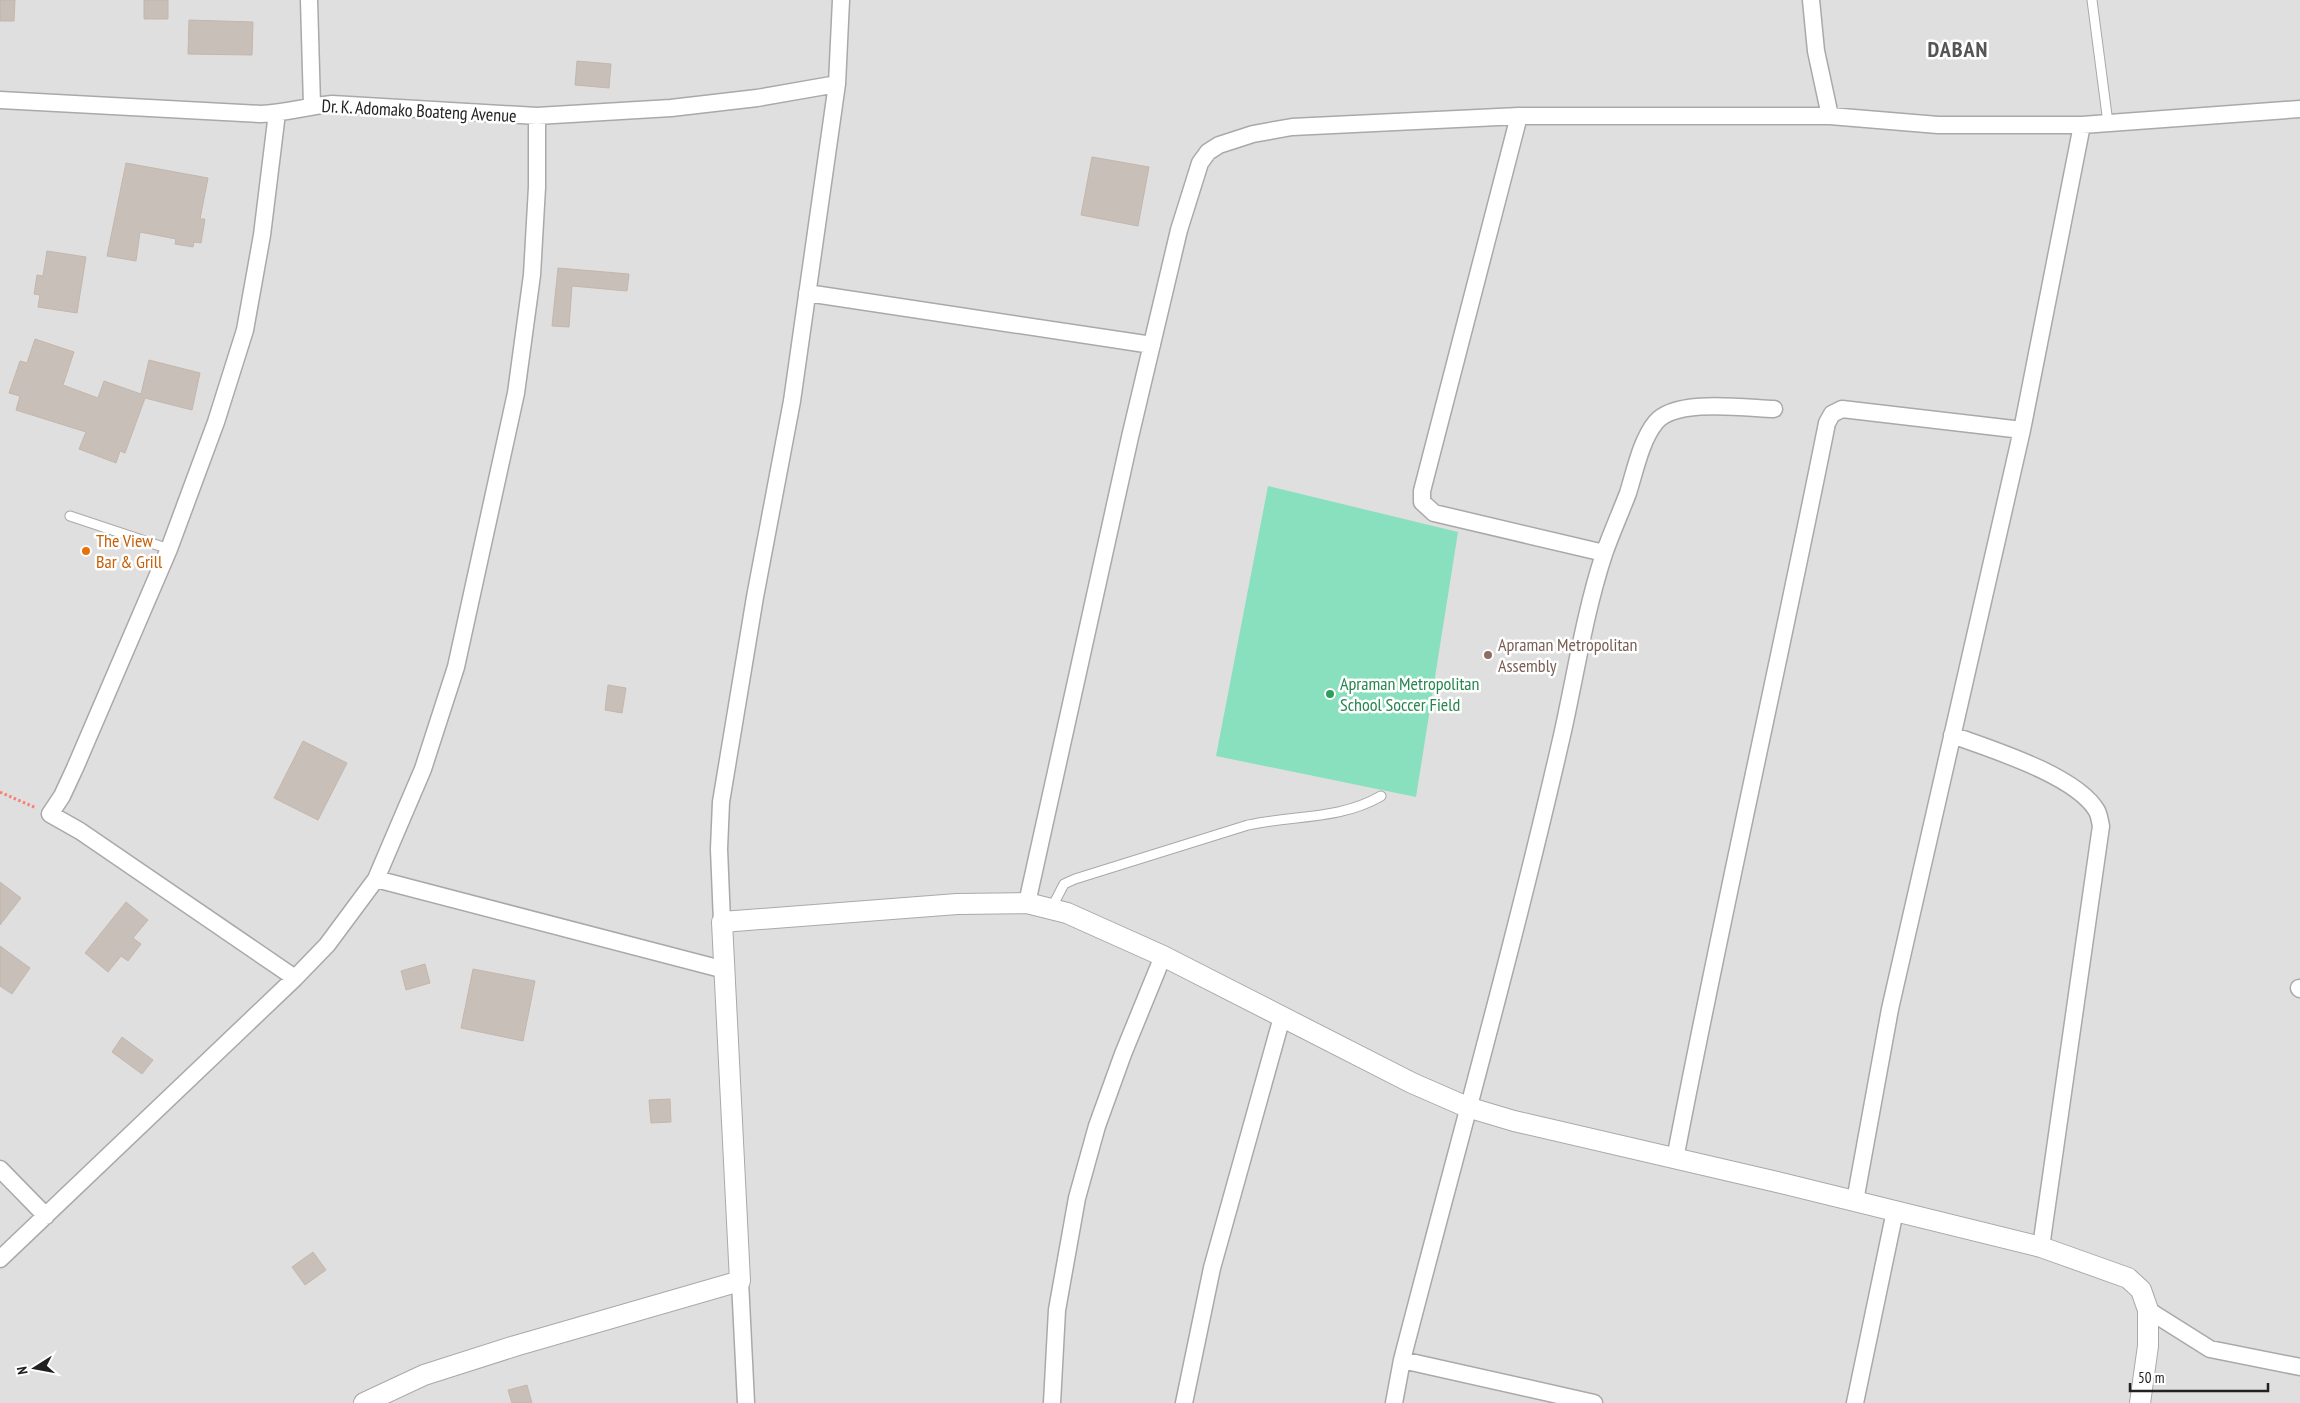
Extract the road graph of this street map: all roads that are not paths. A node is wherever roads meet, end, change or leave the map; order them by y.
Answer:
1 (309, 0) edge
2 (841, 0) edge
3 (1811, 0) edge
4 (2092, 0) edge
5 (837, 84) junction
6 (0, 100) edge
7 (312, 105) junction
8 (2300, 109) edge
9 (277, 114) junction
10 (537, 116) junction
11 (1519, 116) junction
12 (1830, 116) junction
13 (2108, 123) junction
14 (2082, 125) junction
15 (807, 293) junction
16 (1152, 345) junction
17 (1774, 409) dead end
18 (2022, 430) junction
19 (70, 516) dead end
20 (169, 550) junction
21 (1604, 553) junction
22 (1952, 736) junction
23 (1381, 796) dead end
24 (376, 879) junction
25 (1027, 903) junction
26 (1051, 909) junction
27 (722, 922) junction
28 (1163, 956) junction
29 (725, 970) junction
30 (295, 978) junction
31 (1282, 1017) junction
32 (1467, 1107) junction
33 (1675, 1159) junction
34 (0, 1168) edge
35 (1855, 1201) junction
36 (1894, 1210) junction
37 (46, 1216) junction
38 (2041, 1247) junction
39 (0, 1259) edge
40 (740, 1281) junction
41 (2148, 1310) junction
42 (1402, 1360) junction
43 (2300, 1367) edge
44 (364, 1403) edge
45 (746, 1403) edge
46 (1052, 1403) edge
47 (1184, 1403) edge
48 (1394, 1403) edge
49 (1594, 1403) edge
50 (1855, 1403) edge
51 (2140, 1403) edge

1 - 7 street
2 - 5 street
3 - 12 street
4 - 13 lane
5 - 10 street, Dr. K. Adomako Boateng Avenue
5 - 15 street
6 - 9 street, Dr. K. Adomako Boateng Avenue
7 - 9 street, Dr. K. Adomako Boateng Avenue
7 - 10 street, Dr. K. Adomako Boateng Avenue
8 - 13 street
9 - 20 street
10 - 24 street
11 - 12 street
11 - 16 street
11 - 21 street
12 - 14 street
13 - 14 street
14 - 18 street
15 - 16 street
15 - 27 street
16 - 25 street
17 - 21 street
18 - 22 street
18 - 33 street
19 - 20 lane
20 - 30 street
21 - 32 street
22 - 35 street
22 - 38 street
23 - 26 lane
24 - 29 street
24 - 30 street
25 - 26 street
25 - 27 street
26 - 28 street
27 - 29 street
28 - 31 street
28 - 46 street
29 - 40 street
30 - 37 street
31 - 32 street
31 - 47 street
32 - 33 street
32 - 42 street
33 - 35 street
34 - 37 street
35 - 36 street
36 - 38 street
36 - 50 street
37 - 39 street
38 - 41 street
40 - 44 street
40 - 45 street
41 - 43 street
41 - 51 street
42 - 48 street
42 - 49 street

